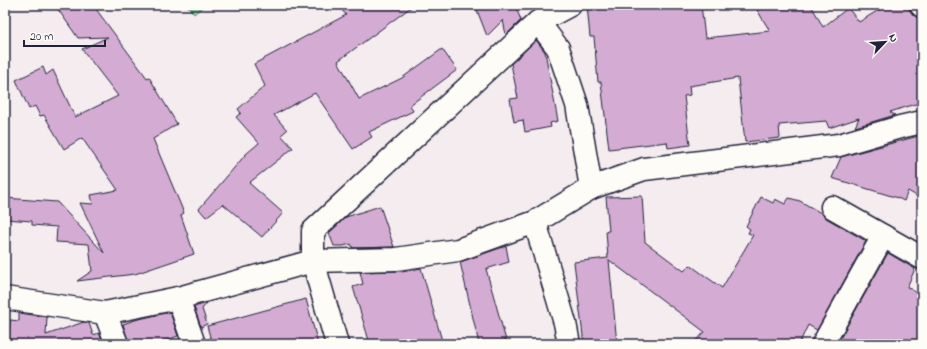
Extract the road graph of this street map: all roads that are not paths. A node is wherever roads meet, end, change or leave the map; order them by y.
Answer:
1 (570, 5) edge
2 (538, 22) junction
3 (922, 122) edge
4 (591, 188) junction
5 (832, 207) dead end
6 (535, 222) junction
7 (883, 236) junction
8 (922, 258) edge
9 (313, 261) junction
10 (5, 298) edge
11 (178, 298) junction
12 (105, 313) junction
13 (117, 344) edge
14 (194, 344) edge
15 (337, 344) edge
16 (569, 344) edge
17 (823, 344) edge

1 - 2 street
2 - 4 street
2 - 9 street
3 - 4 street
4 - 6 street
5 - 7 street
6 - 9 street
6 - 16 street
7 - 8 street
7 - 17 street
9 - 11 street
9 - 15 street
10 - 12 street
11 - 12 street
11 - 14 street
12 - 13 street

